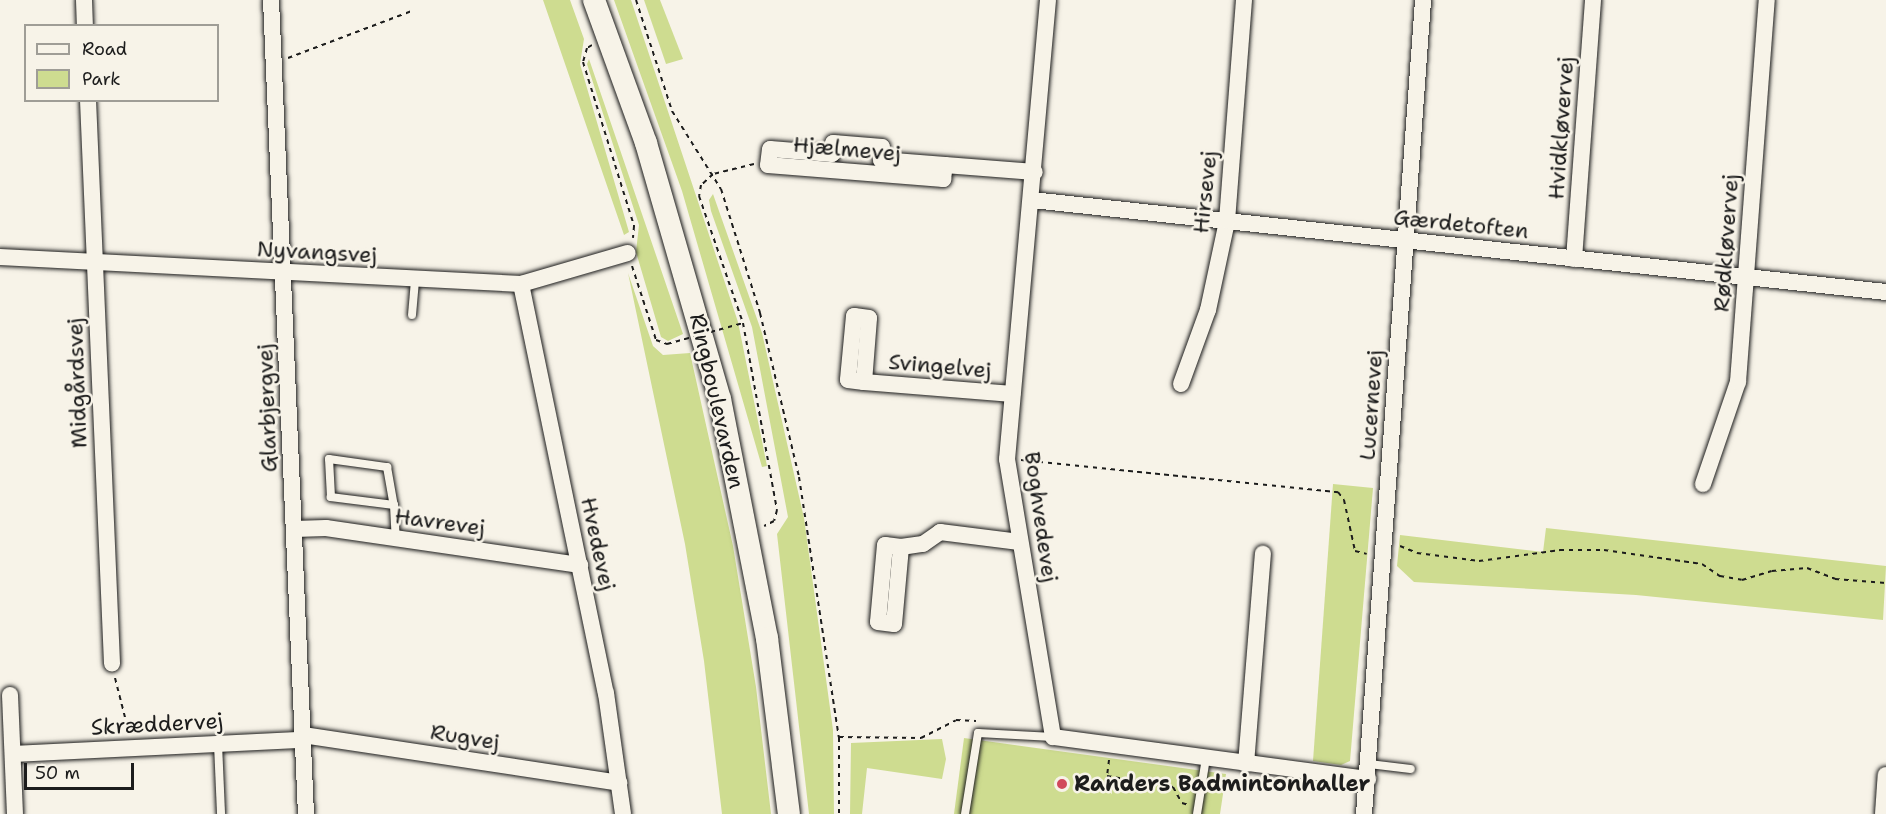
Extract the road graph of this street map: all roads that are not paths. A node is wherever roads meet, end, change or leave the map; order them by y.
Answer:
1 (84, 0) edge
2 (271, 0) edge
3 (594, 0) edge
4 (1048, 0) edge
5 (1244, 0) edge
6 (1423, 0) edge
7 (1593, 0) edge
8 (1767, 0) edge
9 (85, 24) edge
10 (88, 102) edge
11 (945, 165) junction
12 (1035, 172) junction
13 (1032, 200) junction
14 (1227, 221) junction
15 (1406, 240) junction
16 (628, 252) road end
17 (0, 257) edge
18 (1574, 259) junction
19 (95, 263) junction
20 (284, 272) junction
21 (1747, 277) junction
22 (415, 279) junction
23 (521, 284) junction
24 (1886, 292) edge
25 (412, 315) dead end
26 (864, 382) dead end
27 (1181, 384) dead end
28 (1013, 394) junction
29 (1703, 484) dead end
30 (394, 505) junction
31 (294, 529) junction
32 (396, 538) junction
33 (1019, 542) junction
34 (901, 547) dead end
35 (1263, 554) dead end
36 (580, 565) junction
37 (112, 663) road end
38 (10, 695) dead end
39 (1053, 737) junction
40 (303, 738) junction
41 (218, 743) junction
42 (13, 754) junction
43 (1206, 758) junction
44 (1246, 764) junction
45 (1412, 769) dead end
46 (1368, 771) junction
47 (1886, 776) edge
48 (619, 783) junction
49 (1198, 810) edge
50 (15, 814) edge
51 (221, 814) edge
52 (306, 814) edge
53 (623, 814) edge
54 (789, 814) edge
55 (965, 814) edge
56 (1364, 814) edge
57 (1883, 814) edge

1 - 9 street
2 - 20 street, Glarbjergvej
3 - 54 main road, Ringboulevarden
4 - 12 street, Boghvedevej
5 - 14 street, Hirsevej
6 - 15 street, Lucernevej
7 - 18 street, Hvidkløvervej
8 - 21 street, Rødkløvervej
10 - 19 street, Midgårdsvej
11 - 11 street, Hjælmevej
11 - 12 street, Hjælmevej
12 - 13 street, Boghvedevej
13 - 14 street, Gærdetoften
13 - 28 street, Boghvedevej
14 - 15 street, Gærdetoften
14 - 27 street, Hirsevej
15 - 18 street, Gærdetoften
15 - 46 street, Lucernevej
16 - 23 street, Nyvangsvej
17 - 19 street, Nyvangsvej
18 - 21 street, Gærdetoften
19 - 20 street, Nyvangsvej
19 - 37 street, Midgårdsvej
20 - 22 street, Nyvangsvej
20 - 31 street, Glarbjergvej
21 - 24 street, Gærdetoften
21 - 29 street, Rødkløvervej
22 - 23 street, Nyvangsvej
22 - 25 lane
23 - 36 street, Hvedevej
26 - 28 street, Svingelvej
28 - 33 street, Boghvedevej
30 - 30 lane
30 - 32 lane
31 - 32 street, Havrevej
31 - 40 street, Glarbjergvej
32 - 36 street, Havrevej
33 - 34 street
33 - 39 street, Boghvedevej
35 - 44 street
36 - 48 street, Hvedevej
38 - 42 street
39 - 43 street
39 - 55 lane
40 - 41 street, Skræddervej
40 - 48 street, Rugvej
40 - 52 street, Glarbjergvej
41 - 42 street, Skræddervej
41 - 51 lane
42 - 50 street
43 - 44 street
43 - 49 lane
44 - 46 street
45 - 46 lane
46 - 56 street, Lucernevej
47 - 57 street
48 - 53 street, Hvedevej

